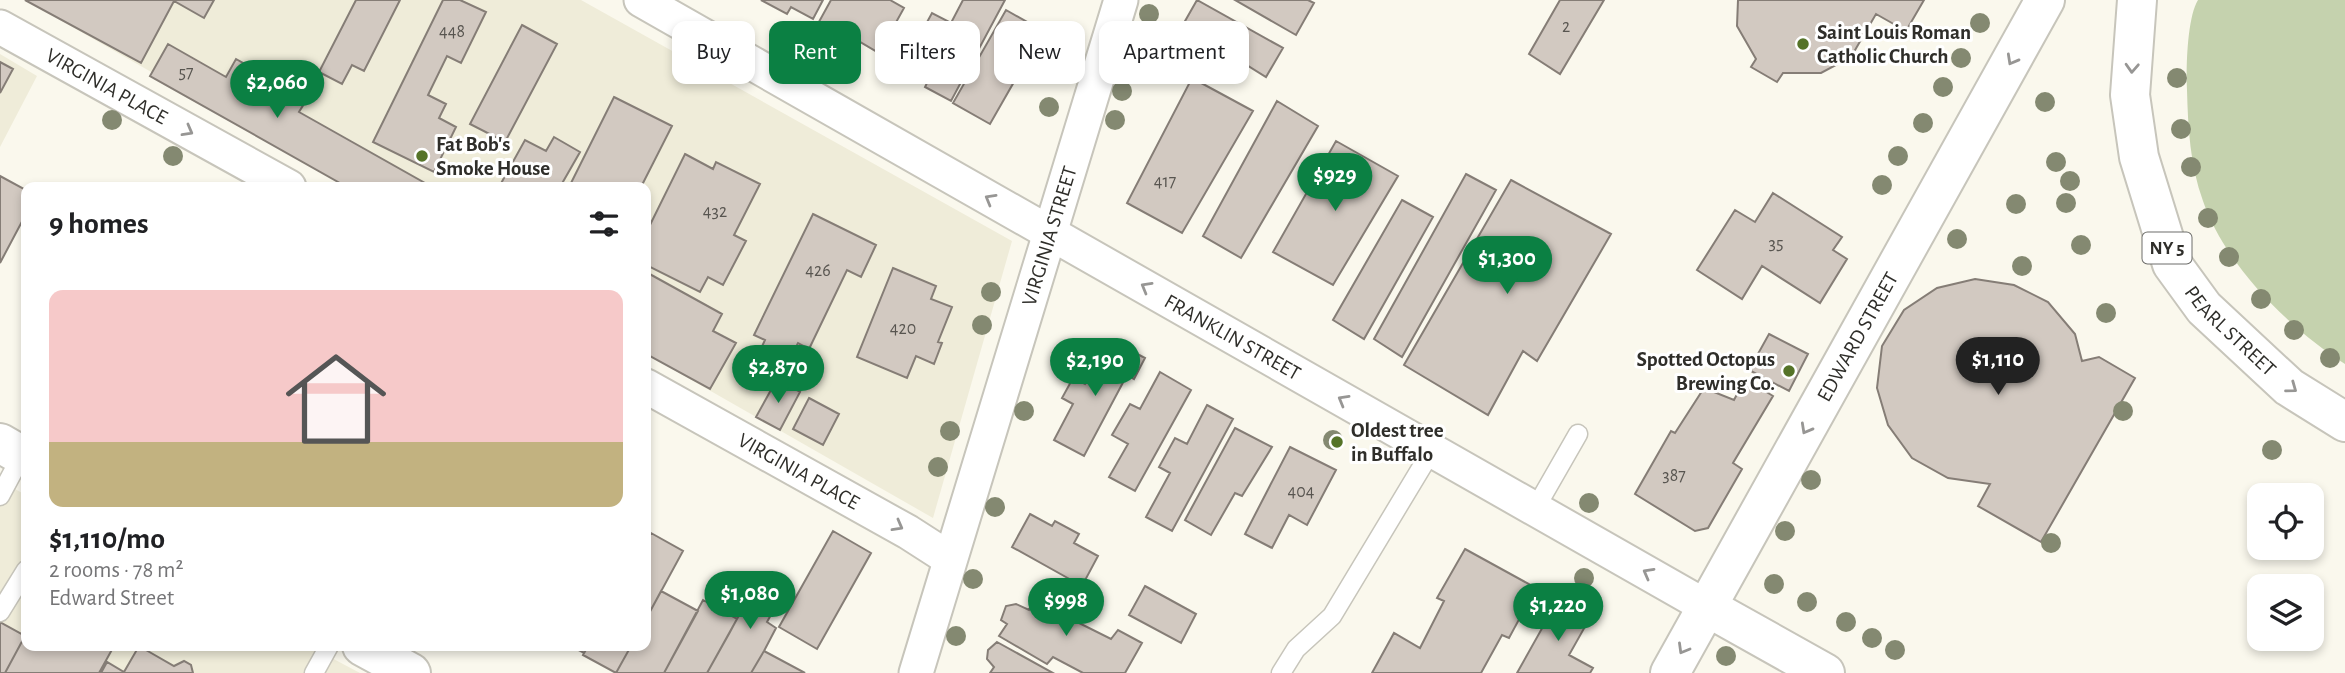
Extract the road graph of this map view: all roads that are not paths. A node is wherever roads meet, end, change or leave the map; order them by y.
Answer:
1 (641, 0) edge
2 (1121, 0) edge
3 (2045, 0) edge
4 (2137, 0) edge
5 (0, 27) edge
6 (280, 182) edge
7 (1050, 232) junction
8 (651, 389) edge
9 (2345, 422) edge
10 (1578, 434) dead end
11 (1432, 450) junction
12 (16, 452) edge
13 (0, 496) edge
14 (1535, 509) junction
15 (950, 559) junction
16 (21, 578) edge
17 (1707, 607) junction
18 (0, 612) edge
19 (327, 651) edge
20 (371, 651) edge
21 (314, 673) edge
22 (411, 673) edge
23 (916, 673) edge
24 (1281, 673) edge
25 (1670, 673) edge
26 (1825, 673) edge

7 -> 1 street, FRANKLIN STREET
2 - 7 street, VIRGINIA STREET
3 -> 17 main road, EDWARD STREET
4 -> 9 main road, PEARL STREET / NY 5
5 -> 6 street, VIRGINIA PLACE
11 -> 7 street, FRANKLIN STREET
7 - 15 street, VIRGINIA STREET
8 -> 15 street, VIRGINIA PLACE
10 - 14 lane
11 - 14 street, FRANKLIN STREET
11 - 24 lane
12 - 13 lane
17 -> 14 street, FRANKLIN STREET
15 - 23 street, VIRGINIA STREET
16 - 18 lane
17 -> 25 main road, EDWARD STREET
17 - 26 main road, FRANKLIN STREET
19 - 21 lane
20 - 22 main road

